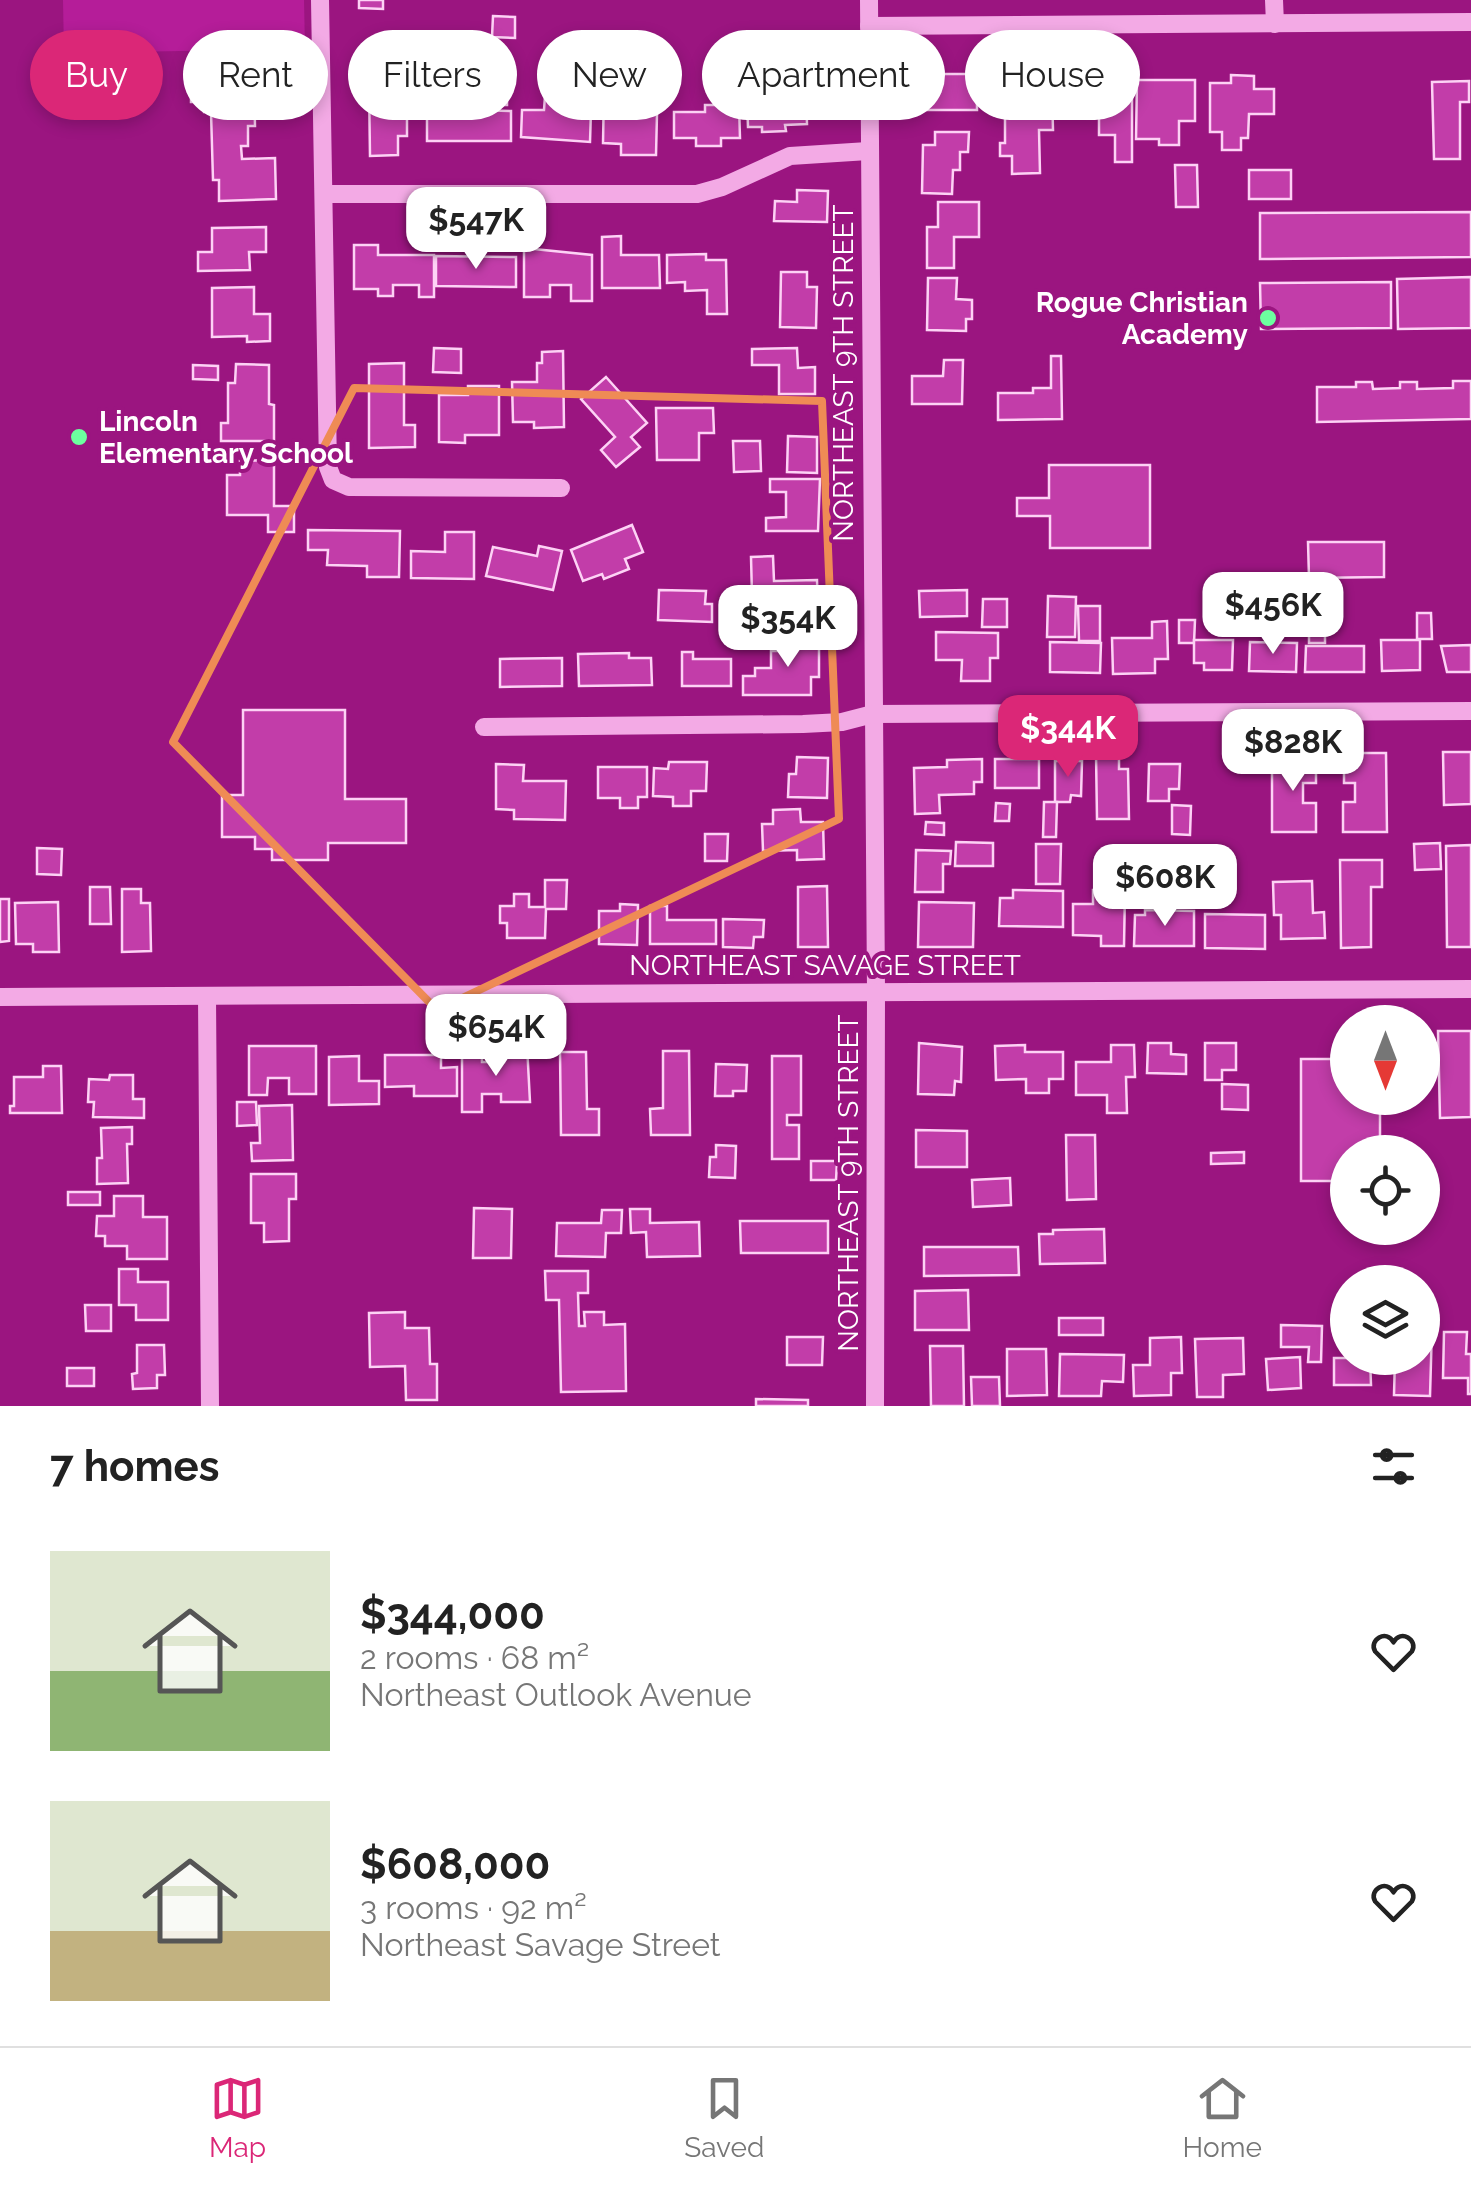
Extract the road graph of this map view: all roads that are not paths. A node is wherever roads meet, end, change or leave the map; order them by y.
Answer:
1 (320, 0) edge
2 (869, 0) edge
3 (1274, 0) edge
4 (1471, 22) edge
5 (1275, 24) junction
6 (869, 26) junction
7 (868, 152) junction
8 (324, 194) junction
9 (561, 488) dead end
10 (1471, 711) edge
11 (873, 714) junction
12 (484, 727) dead end
13 (1471, 989) edge
14 (876, 992) junction
15 (207, 996) junction
16 (0, 997) edge
17 (210, 1406) edge
18 (875, 1406) edge

1 - 8 street
2 - 6 street, NORTHEAST 9TH STREET
3 - 5 street
4 - 5 street
5 - 6 street
6 - 7 street, NORTHEAST 9TH STREET
7 - 8 street
7 - 11 street, NORTHEAST 9TH STREET
8 - 9 street
10 - 11 street
11 - 12 street
11 - 14 street, NORTHEAST 9TH STREET
13 - 14 street, NORTHEAST SAVAGE STREET
14 - 15 street, NORTHEAST SAVAGE STREET
14 - 18 street, NORTHEAST 9TH STREET
15 - 16 street, NORTHEAST SAVAGE STREET
15 - 17 street

